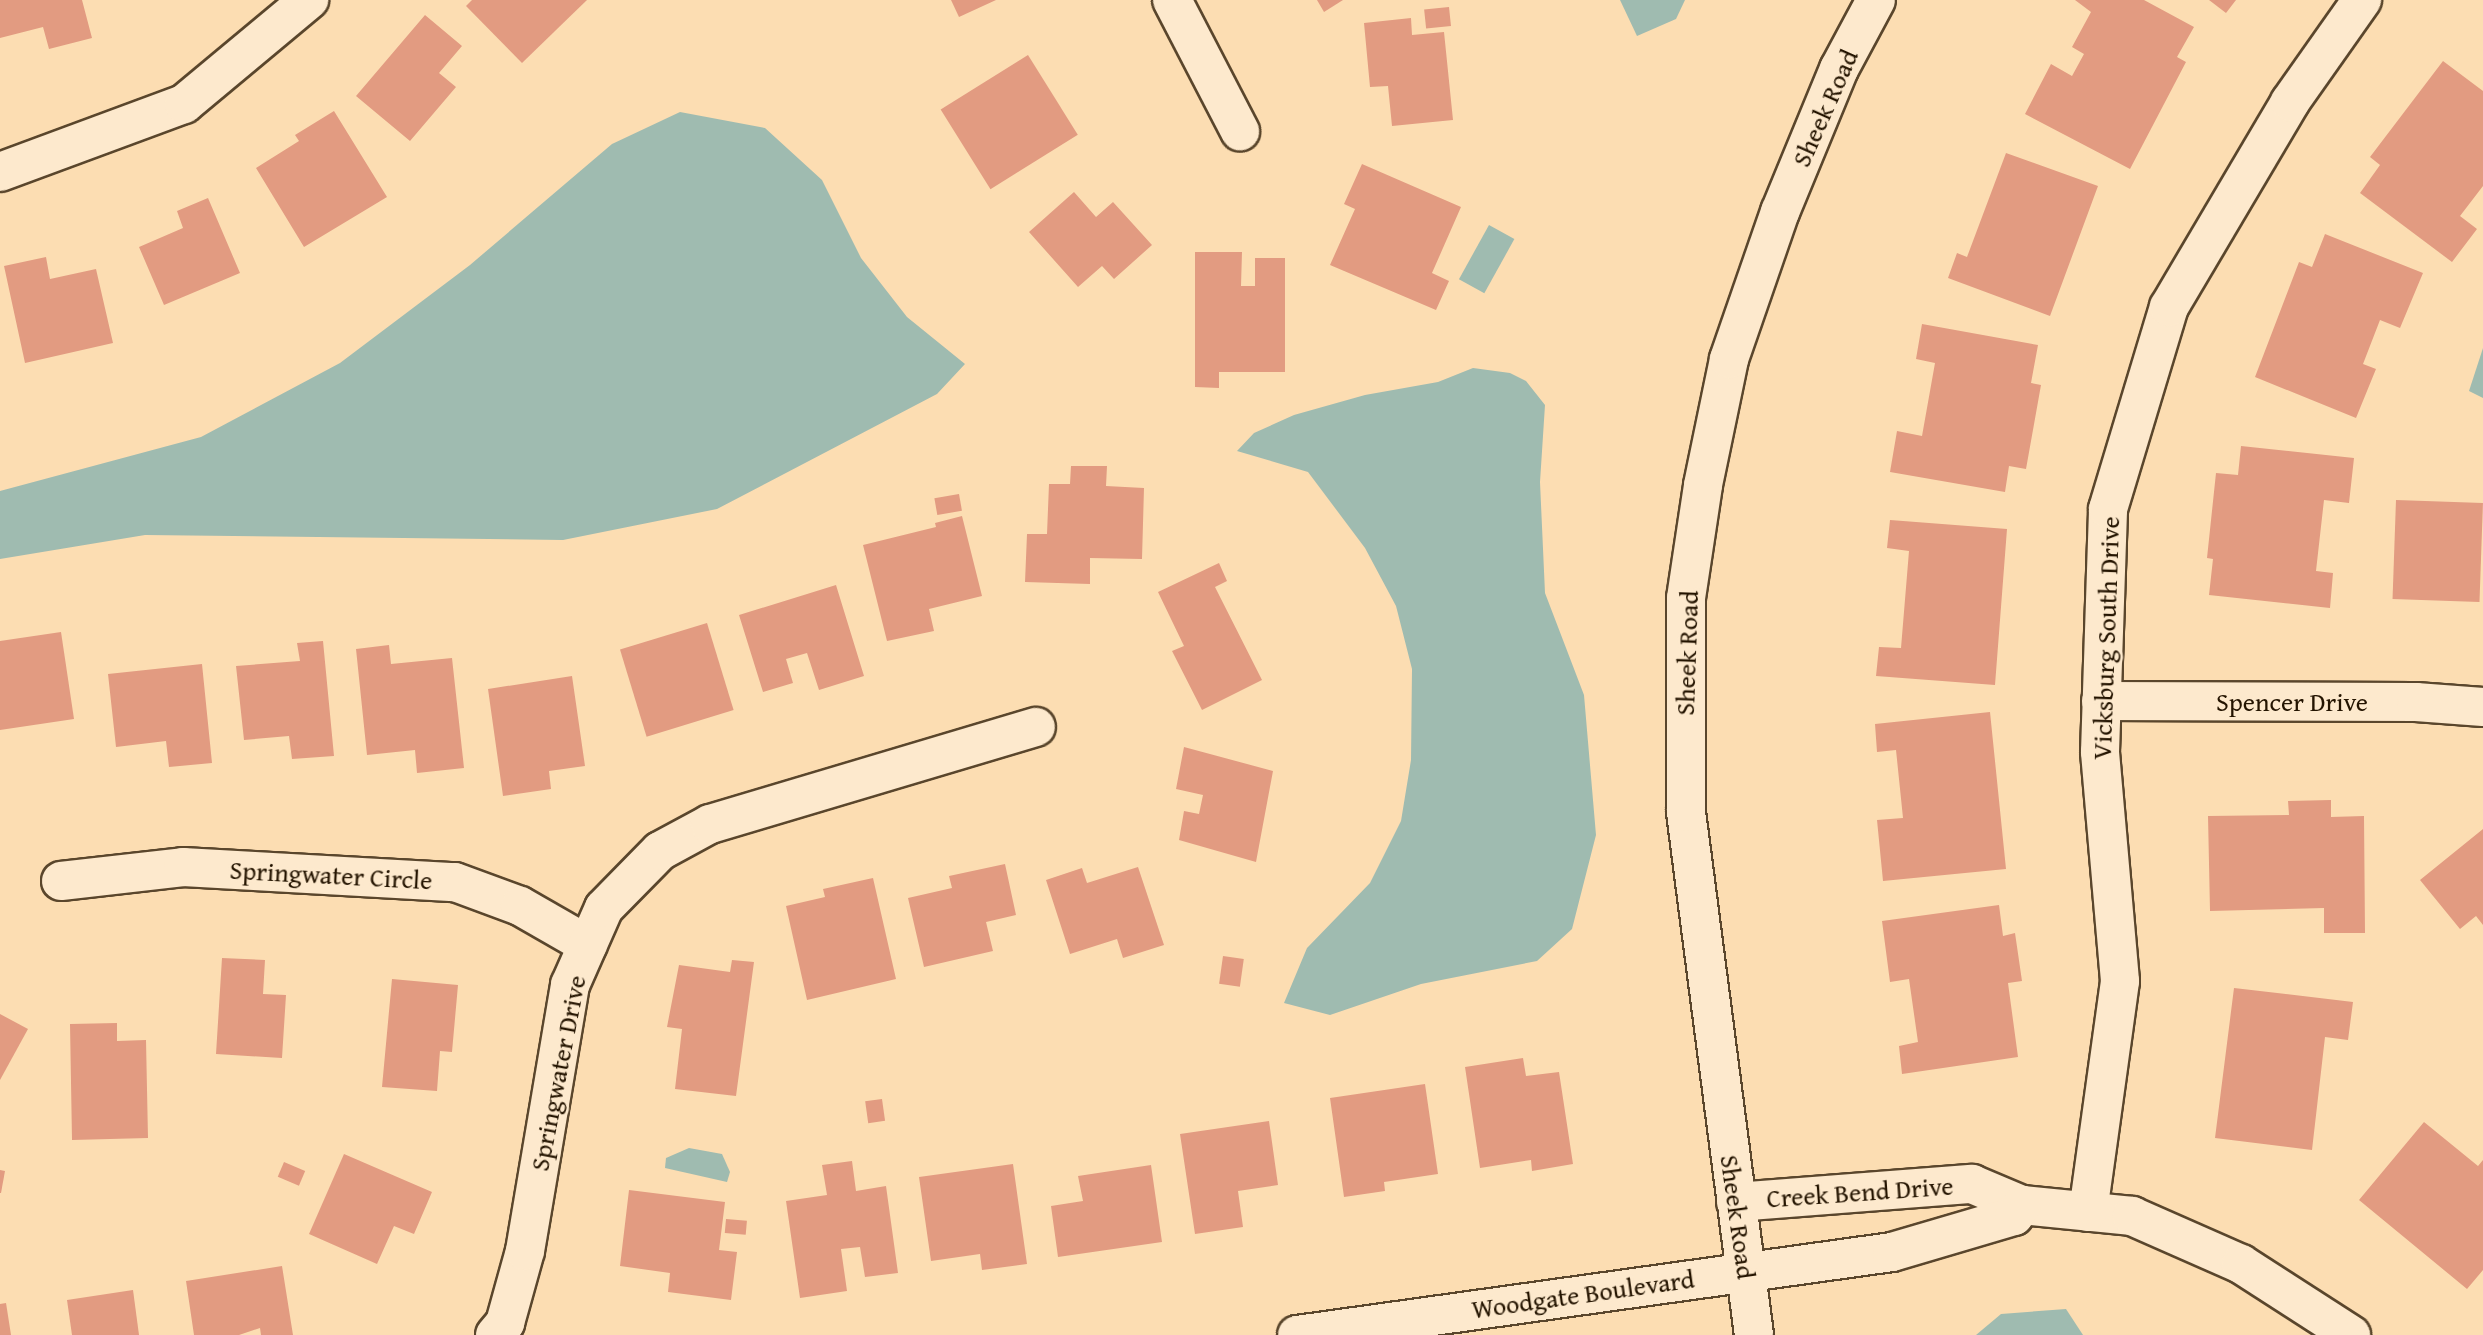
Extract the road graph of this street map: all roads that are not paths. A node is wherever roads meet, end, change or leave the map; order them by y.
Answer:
1 (309, 0) edge
2 (1172, 0) edge
3 (1876, 0) edge
4 (2362, 0) edge
5 (1240, 131) dead end
6 (0, 172) edge
7 (2101, 701) junction
8 (2483, 706) edge
9 (1036, 727) dead end
10 (61, 881) dead end
11 (587, 945) junction
12 (1736, 1202) junction
13 (2022, 1205) junction
14 (2088, 1212) junction
15 (1745, 1271) junction
16 (511, 1331) edge
17 (1297, 1335) edge
18 (1754, 1335) edge
19 (2351, 1335) edge

1 - 6 street
2 - 5 street
3 - 12 street, Sheek Road
4 - 7 street, Vicksburg South Drive
7 - 8 street, Spencer Drive
7 - 14 street, Vicksburg South Drive
9 - 11 street, Springwater Drive
10 - 11 street, Springwater Circle
11 - 16 street, Springwater Drive
12 - 13 street, Creek Bend Drive
12 - 15 street, Sheek Road
13 - 14 street, Creek Bend Drive
13 - 15 street, Creek Bend Drive
14 - 19 street, Creek Bend Drive
15 - 17 street, Woodgate Boulevard
15 - 18 street, Sheek Road

